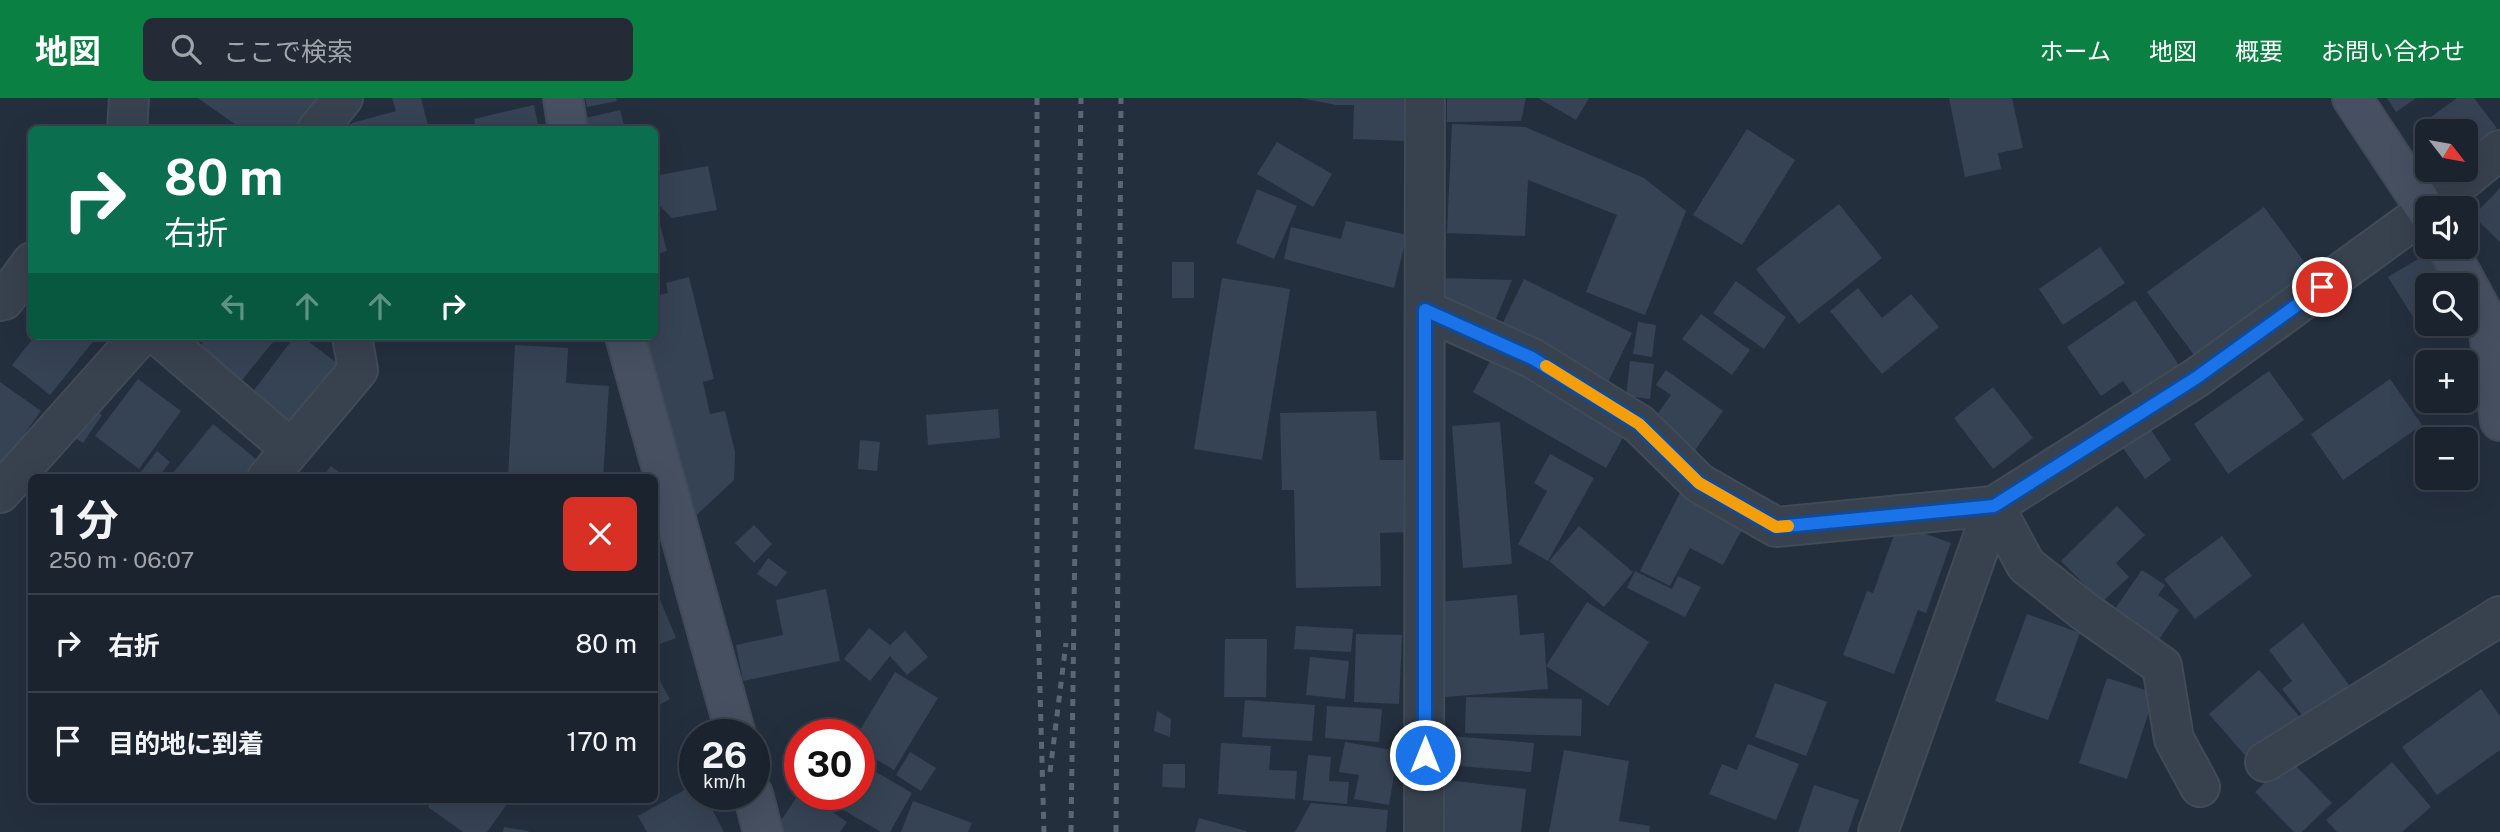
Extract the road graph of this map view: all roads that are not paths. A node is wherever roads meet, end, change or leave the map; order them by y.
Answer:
1 (129, 98) edge
2 (343, 98) edge
3 (563, 98) edge
4 (1425, 98) edge
5 (2352, 98) edge
6 (127, 126) edge
7 (320, 126) edge
8 (567, 126) edge
9 (2500, 150) edge
10 (2418, 196) edge
11 (2445, 196) edge
12 (2415, 219) edge
13 (2453, 259) edge
14 (28, 268) edge
15 (0, 301) edge
16 (1425, 310) junction
17 (136, 340) edge
18 (164, 340) edge
19 (353, 340) edge
20 (626, 340) edge
21 (2500, 421) edge
22 (291, 449) junction
23 (270, 474) edge
24 (0, 493) edge
25 (1994, 506) junction
26 (2500, 616) edge
27 (732, 719) edge
28 (2265, 762) dead end
29 (2200, 787) dead end
30 (757, 810) edge
31 (763, 832) edge
32 (1424, 832) edge
33 (1878, 832) edge

1 - 6 street
2 - 7 street
3 - 8 main road
4 - 16 street
5 - 10 main road
9 - 11 street
12 - 25 street
13 - 21 main road
14 - 15 street
16 - 25 street
16 - 32 street
17 - 24 street
18 - 22 street
19 - 22 street
20 - 27 main road
22 - 23 street
25 - 29 street
25 - 33 street
26 - 28 street
30 - 31 main road

